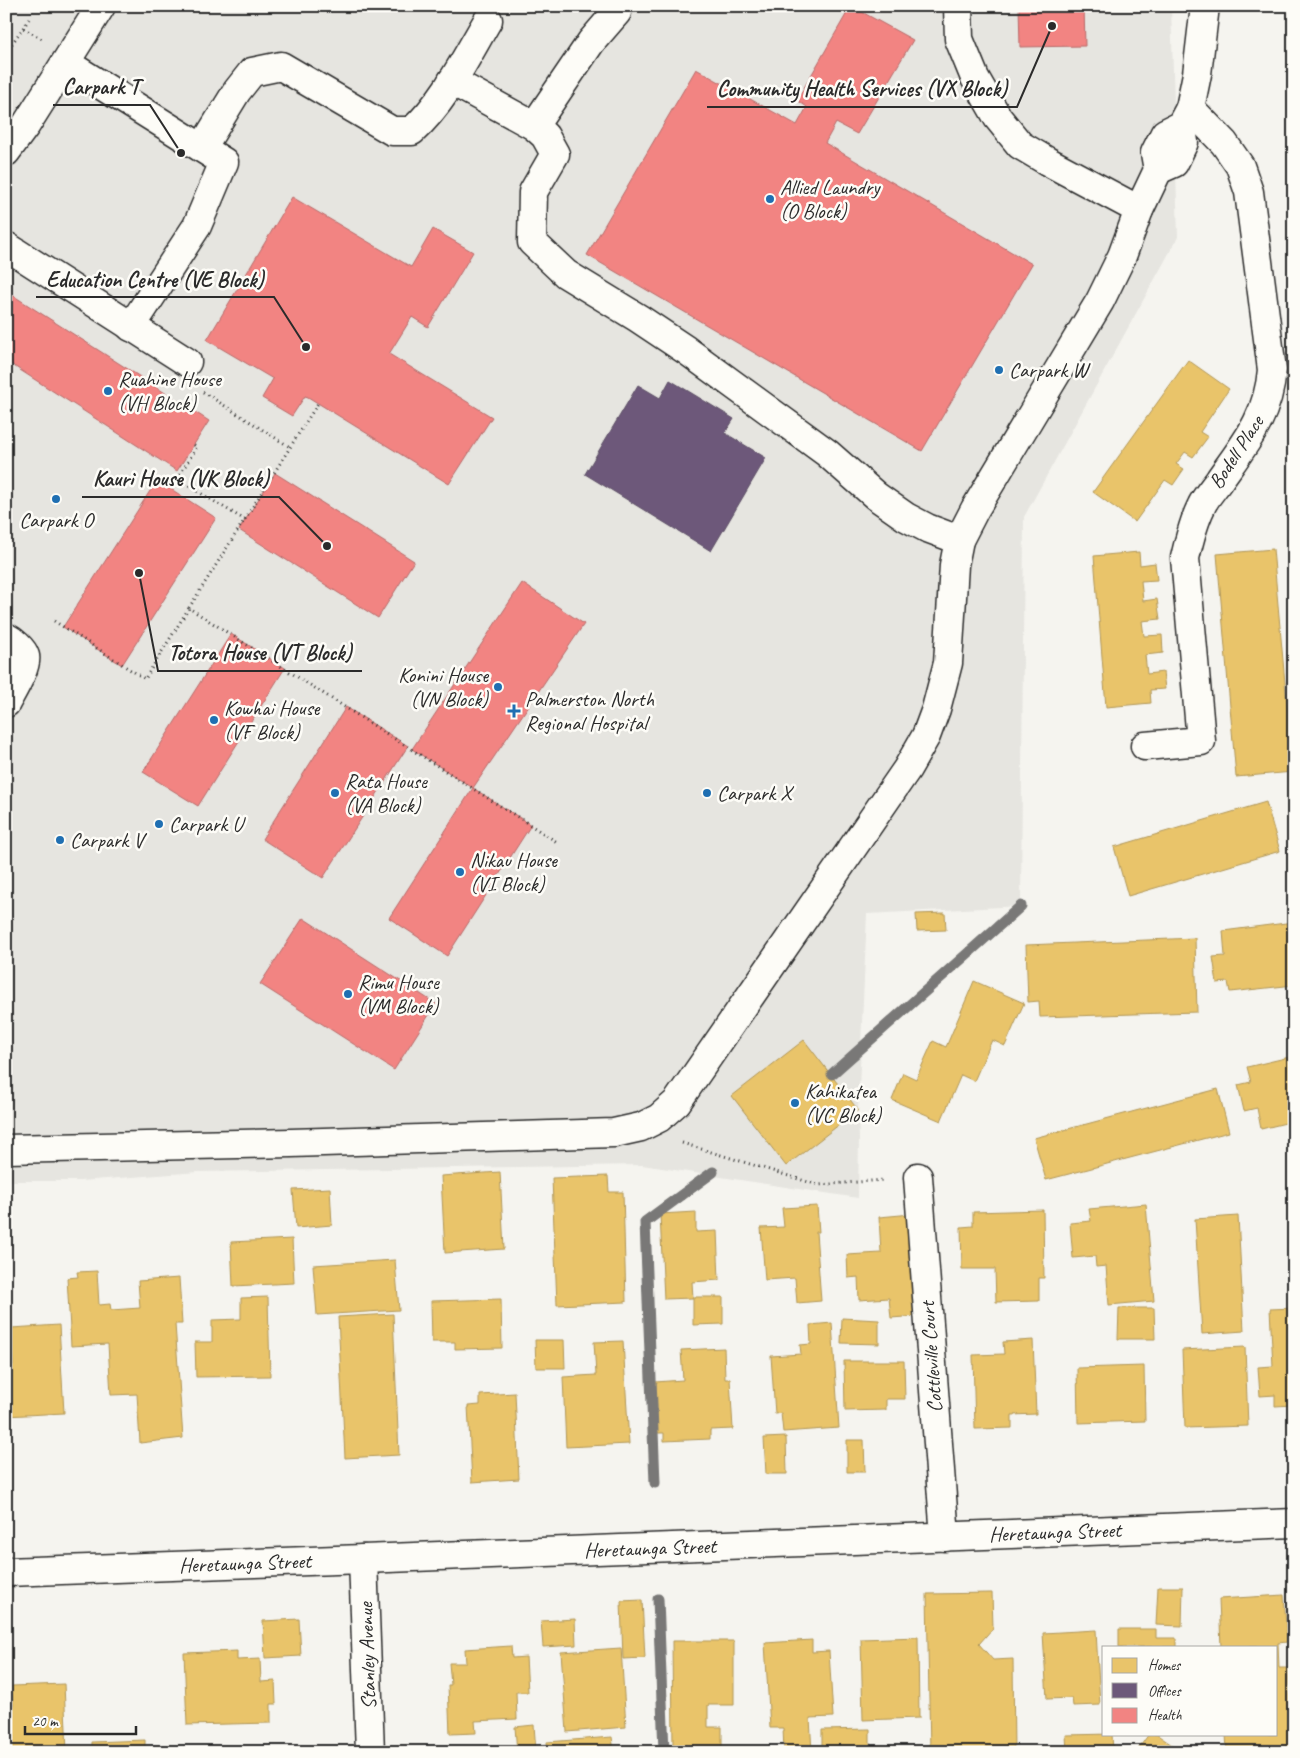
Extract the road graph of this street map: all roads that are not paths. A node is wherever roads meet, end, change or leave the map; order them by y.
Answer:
1 (101, 6) edge
2 (617, 6) edge
3 (958, 6) edge
4 (1205, 6) edge
5 (488, 20) dead end
6 (66, 63) junction
7 (452, 81) junction
8 (1185, 116) junction
9 (534, 126) junction
10 (202, 148) junction
11 (6, 152) edge
12 (1139, 210) junction
13 (6, 246) edge
14 (131, 327) junction
15 (186, 362) road end
16 (959, 540) junction
17 (8, 638) edge
18 (6, 703) edge
19 (1145, 746) dead end
20 (6, 1149) edge
21 (918, 1177) road end
22 (1294, 1523) edge
23 (944, 1537) junction
24 (363, 1560) junction
25 (6, 1572) edge
26 (370, 1752) edge

1 - 6 street
2 - 9 street
3 - 12 street
4 - 8 street
5 - 7 street
6 - 10 street
6 - 11 street
7 - 9 street
7 - 10 street
8 - 12 street
8 - 19 street, Bodell Place
9 - 16 street
10 - 14 street
12 - 16 street
13 - 14 street
14 - 15 street
16 - 20 street
17 - 18 street
21 - 23 street, Cottleville Court
22 - 23 street, Heretaunga Street
23 - 24 street, Heretaunga Street
24 - 25 street, Heretaunga Street
24 - 26 street, Stanley Avenue

